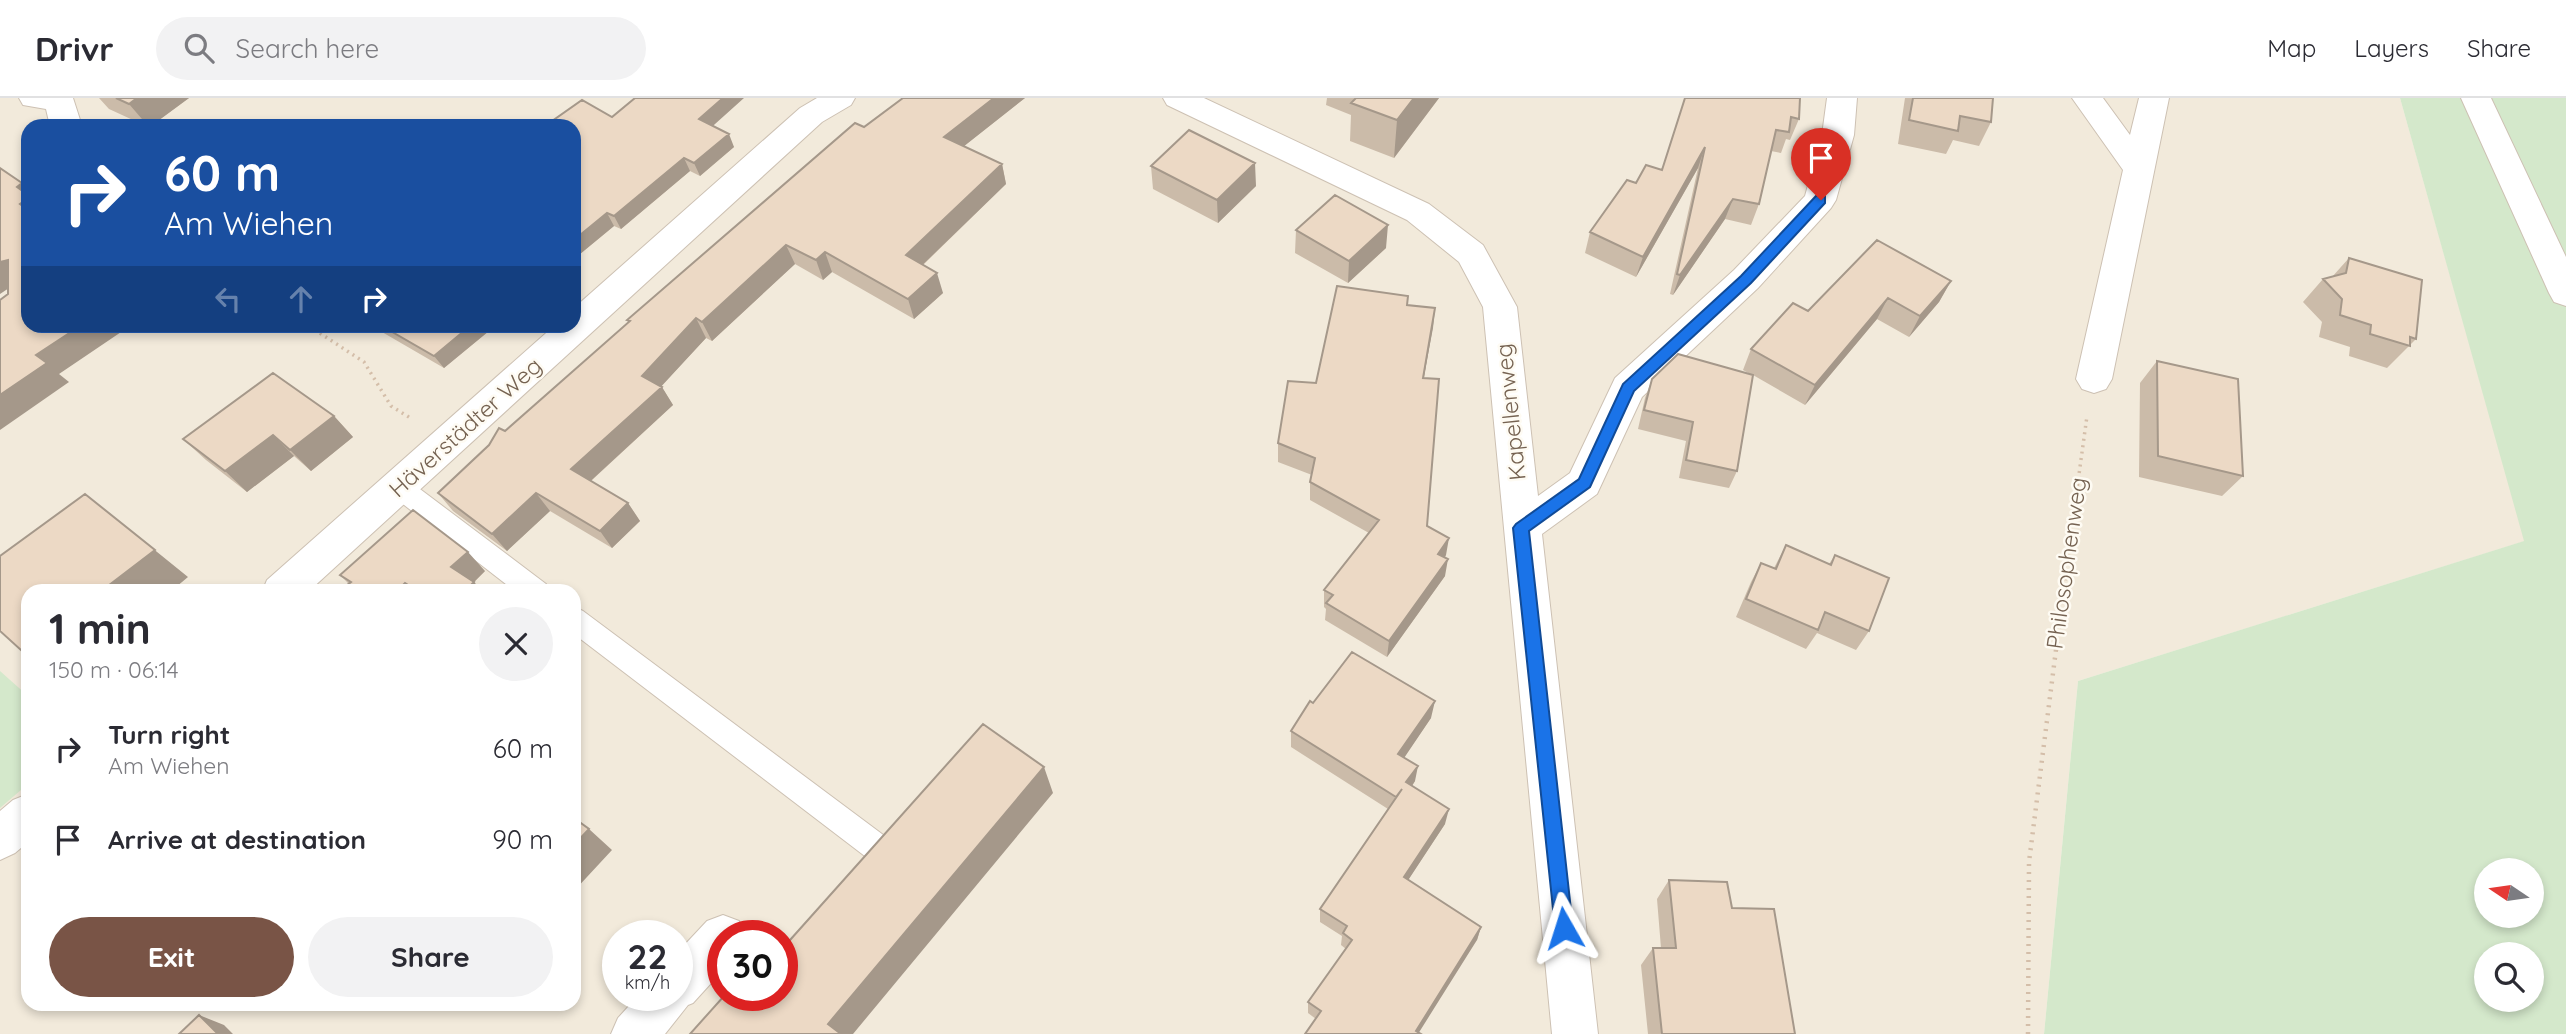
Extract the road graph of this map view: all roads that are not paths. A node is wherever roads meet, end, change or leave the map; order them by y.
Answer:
1 (840, 98) edge
2 (1178, 98) edge
3 (1842, 98) edge
4 (2087, 98) edge
5 (2154, 98) edge
6 (2476, 98) edge
7 (2137, 167) junction
8 (2566, 293) edge
9 (581, 323) edge
10 (570, 333) edge
11 (2094, 379) road end
12 (399, 487) junction
13 (1521, 528) junction
14 (290, 584) edge
15 (526, 584) edge
16 (581, 624) edge
17 (21, 820) edge
18 (0, 839) edge
19 (880, 850) edge
20 (707, 954) edge
21 (693, 970) edge
22 (655, 1011) edge
23 (634, 1034) edge
24 (1575, 1034) edge

1 - 9 street, Häverstädter Weg
2 - 13 street, Kapellenweg
3 - 13 street
4 - 7 street
5 - 7 street
6 - 8 street
7 - 11 street
10 - 12 street, Häverstädter Weg
12 - 14 street, Häverstädter Weg
12 - 15 lane
13 - 24 street, Kapellenweg
16 - 19 lane
17 - 18 street
20 - 21 street
22 - 23 street

